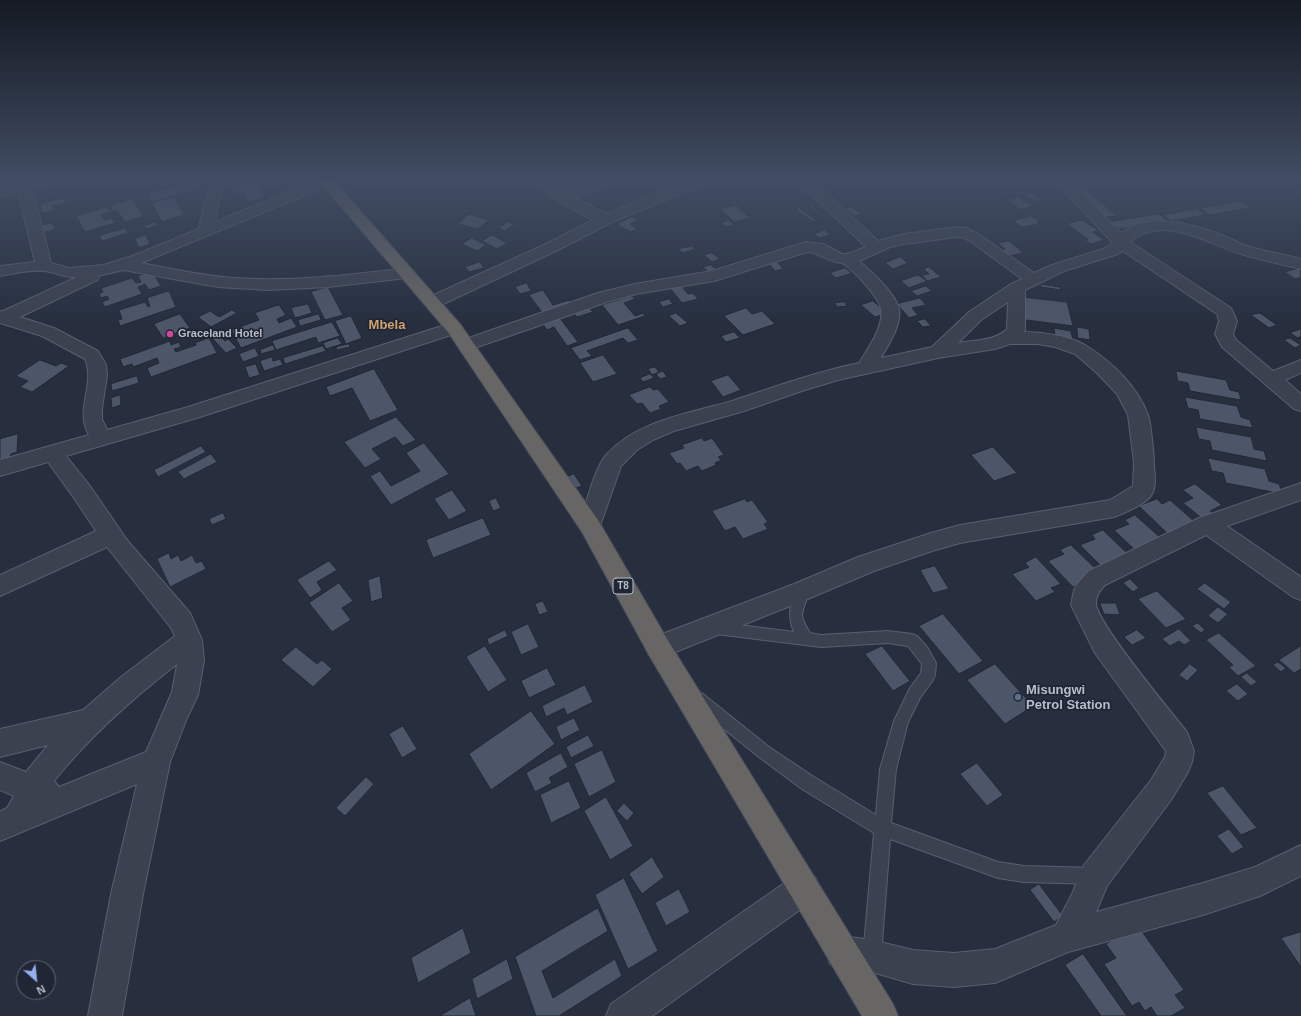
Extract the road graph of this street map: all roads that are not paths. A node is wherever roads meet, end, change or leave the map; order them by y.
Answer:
1 (38, 229) edge
2 (369, 229) edge
3 (587, 229) edge
4 (856, 229) edge
5 (1109, 229) edge
6 (1142, 229) edge
7 (1184, 229) edge
8 (206, 230) edge
9 (1121, 242) junction
10 (875, 247) junction
11 (848, 259) junction
12 (1301, 264) edge
13 (44, 266) junction
14 (122, 266) junction
15 (106, 270) junction
16 (0, 271) edge
17 (408, 273) junction
18 (1033, 280) junction
19 (1017, 288) junction
20 (433, 302) junction
21 (2, 317) edge
22 (460, 337) junction
23 (1008, 338) junction
24 (938, 352) junction
25 (1301, 366) edge
26 (865, 369) junction
27 (1271, 379) junction
28 (1301, 404) edge
29 (103, 439) junction
30 (53, 454) junction
31 (0, 468) edge
32 (1301, 491) edge
33 (1207, 524) junction
34 (590, 526) junction
35 (111, 534) junction
36 (0, 586) edge
37 (1301, 590) edge
38 (802, 591) junction
39 (710, 627) junction
40 (806, 639) junction
41 (189, 640) junction
42 (658, 647) junction
43 (682, 686) junction
44 (90, 721) junction
45 (0, 743) edge
46 (156, 762) junction
47 (0, 776) edge
48 (32, 789) junction
49 (73, 797) junction
50 (9, 823) edge
51 (882, 828) junction
52 (1301, 860) edge
53 (1095, 876) junction
54 (804, 888) junction
55 (1067, 936) junction
56 (842, 952) junction
57 (872, 956) junction
58 (105, 1016) edge
59 (623, 1016) edge
60 (881, 1016) edge

1 - 13 street
2 - 17 highway, T8
3 - 20 street
4 - 10 street
5 - 9 street
6 - 9 street
7 - 12 street
8 - 14 street
9 - 18 street
9 - 27 street
10 - 11 street
10 - 18 street
11 - 22 street
11 - 26 street
13 - 15 street
13 - 16 street
14 - 15 street
14 - 17 street
15 - 21 street
17 - 20 highway, T8
18 - 19 street
19 - 23 street
19 - 24 street
20 - 22 highway, T8
21 - 29 street
22 - 29 street
22 - 34 highway, T8
23 - 24 street
23 - 38 street
24 - 26 street
25 - 27 street
26 - 34 street
27 - 28 street
29 - 30 street
30 - 31 street
30 - 35 street
32 - 33 street
33 - 37 street
33 - 53 street
34 - 42 highway, T8
35 - 36 street
35 - 41 street
38 - 39 street
38 - 40 lane
39 - 40 lane
39 - 42 street
40 - 51 lane
41 - 44 street
41 - 46 street
42 - 43 highway, T8
43 - 51 lane
43 - 54 highway, T8
44 - 45 street
44 - 48 street
46 - 49 street
46 - 58 street
47 - 48 street
48 - 49 street
48 - 50 street
49 - 50 street
51 - 53 lane
51 - 57 lane
52 - 55 street
53 - 55 street
54 - 56 highway, T8
54 - 59 street
55 - 57 street
56 - 57 street
56 - 60 highway, T8

